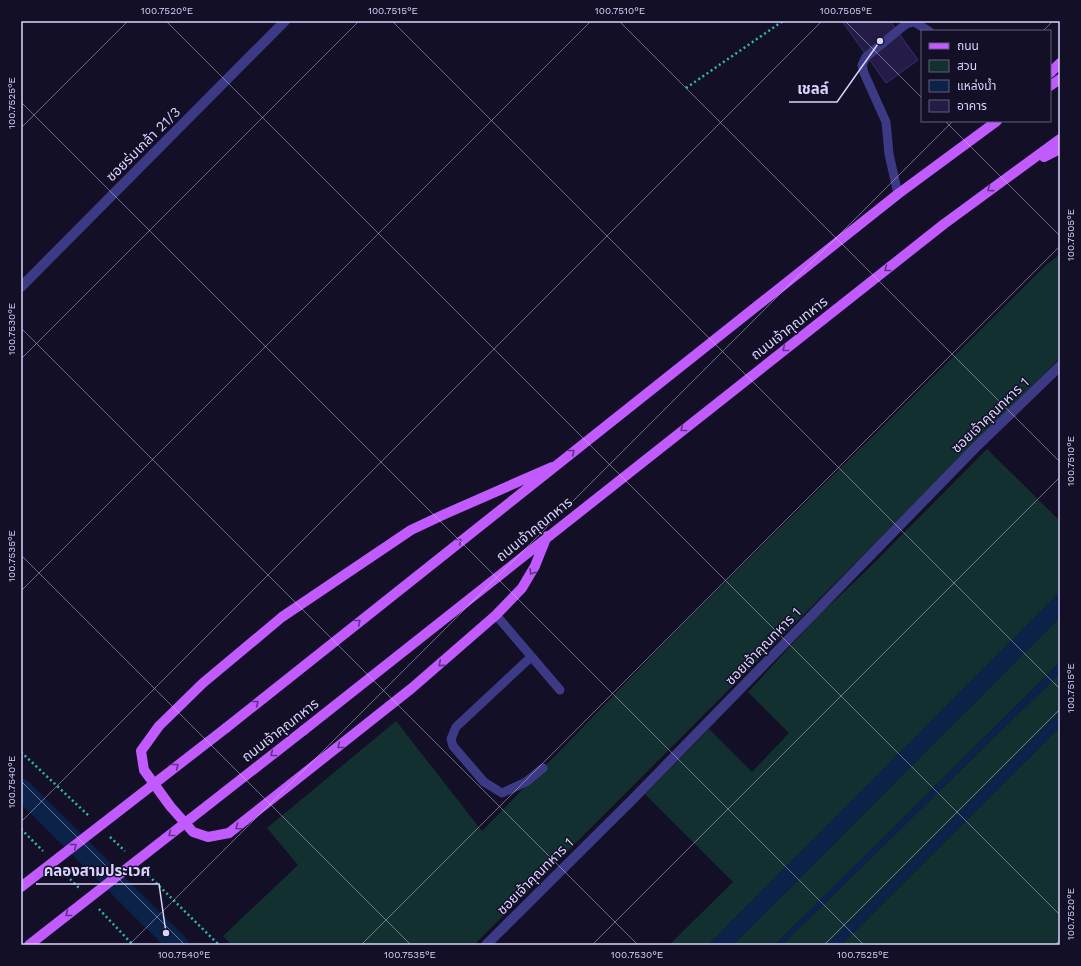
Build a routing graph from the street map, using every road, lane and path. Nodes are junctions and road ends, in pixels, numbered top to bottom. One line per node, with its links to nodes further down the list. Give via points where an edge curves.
1 (285, 21): 14 (street, ซอยร่มเกล้า 21/3)
2 (783, 21): 8 (path)
3 (928, 30): 13 (lane, via 914,22 906,24 866,58 862,65 886,122 889,154)
4 (1060, 63): 5 (main road)
5 (1051, 72)
6 (1060, 79): 7 (main road)
7 (1051, 85)
8 (686, 88)
9 (996, 122): 13 (main road)
10 (1060, 139): 12 (main road, ถนนเจ้าคุณทหาร)
11 (1060, 149): 12 (main road)
12 (1022, 167): 17 (main road, ถนนเจ้าคุณทหาร, one-way to 17, via 944,224)
13 (898, 194): 16 (main road, one-way to 13)
14 (21, 287)
15 (1060, 366): 30 (street, ซอยเจ้าคุณทหาร 1, via 976,447 632,800)
16 (552, 467): 18 (main road, one-way to 16, via 412,688 229,833 208,837 193,832 144,770 141,751 159,726 203,683 282,617 411,530); 27 (main road, one-way to 16, bridge, via 226,728)
17 (547, 536): 18 (main road, one-way to 18, via 535,566 522,588); 28 (main road, ถนนเจ้าคุณทหาร, one-way to 28, bridge)
18 (496, 615): 19 (lane)
19 (532, 657): 20 (lane); 22 (lane, via 456,727 451,739 453,746 484,782 502,793 526,782)
20 (560, 690)
21 (21, 752): 23 (path)
22 (543, 768)
23 (93, 820)
24 (110, 836): 25 (path)
25 (126, 853)
26 (143, 869): 29 (path)
27 (21, 887)
28 (29, 945)
29 (219, 945)
30 (486, 945)

